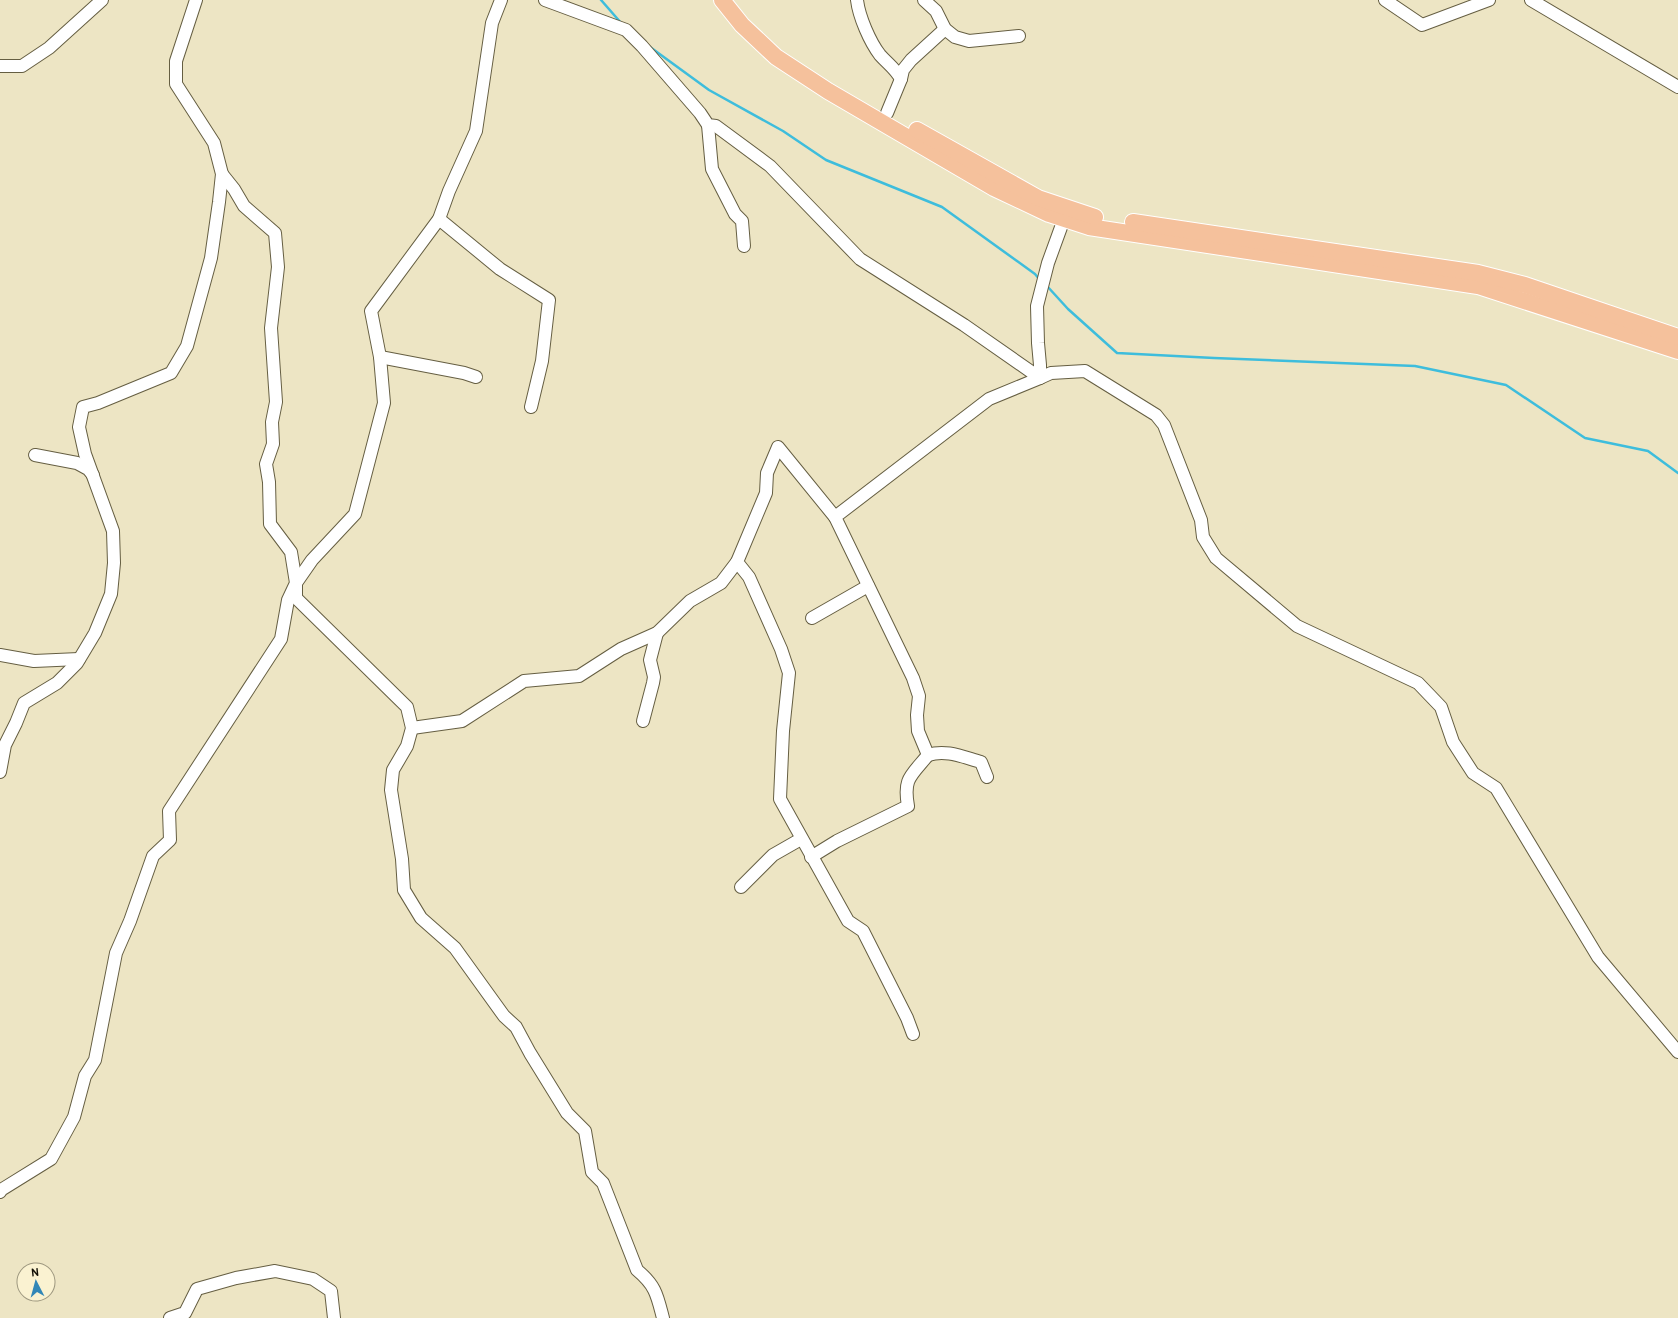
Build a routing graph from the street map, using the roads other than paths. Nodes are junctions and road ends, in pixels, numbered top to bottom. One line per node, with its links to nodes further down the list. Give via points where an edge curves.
1 (102, 0): 14 (street, via 49,48 22,66)
2 (196, 0): 19 (street, via 176,61 176,84 214,143)
3 (501, 0): 20 (street, via 492,23 476,131)
4 (545, 0): 18 (street, via 626,30)
5 (722, 0): 21 (main road, via 742,25 776,57 828,91 994,188)
6 (735, 0): 17 (main road, via 749,18 781,48)
7 (857, 0): 15 (street, via 858,12 880,55 896,69)
8 (924, 0): 12 (street, via 936,11)
9 (1385, 0): 10 (street, via 1422,25)
10 (1489, 0)
11 (1531, 0): 16 (street)
12 (944, 29): 13 (street, via 955,37 969,41); 15 (street, via 911,60 903,70)
13 (1019, 36)
14 (0, 66)
15 (901, 79): 17 (street)
16 (1678, 87)
17 (887, 114): 23 (main road, via 1038,198 1091,216 1478,273 1525,284)
18 (708, 125): 22 (street, via 712,169 735,214 742,221); 27 (street, via 716,126 770,166 860,259 964,325)
19 (222, 174): 30 (street, via 211,258 187,346 171,373 98,404 83,407 79,427 85,454); 33 (street, via 244,206 275,233 278,267 271,328 276,402 272,422 273,444 266,464 270,524 291,552)
20 (439, 219): 25 (street, via 371,311); 28 (street, via 500,269 549,300 542,361)
21 (1064, 219): 24 (main road, via 1089,226 1478,286); 27 (street, via 1048,263 1037,306)
22 (744, 246)
23 (1678, 337)
24 (1678, 351)
25 (380, 357): 26 (street); 33 (street, via 384,403 354,514 312,560)
26 (476, 377)
27 (1040, 378): 31 (street, via 989,399); 48 (street, via 1051,373 1085,371 1156,415 1164,425 1201,520 1203,537 1216,558 1297,626 1418,683 1432,697 1441,707 1453,742 1473,774 1496,788 1598,957)
28 (531, 407)
29 (35, 455): 30 (street, via 77,463 88,469)
30 (95, 478): 38 (street, via 113,531 114,563 111,594 95,633)
31 (835, 517): 32 (street, via 778,447 767,473 766,493); 34 (street)
32 (737, 562): 36 (street, via 721,583 690,601); 44 (street, via 749,577 789,673 780,799)
33 (296, 583): 40 (street, via 296,598 407,707); 49 (street, via 288,600 281,639 169,811 170,840 153,856 116,953 94,1060 85,1076 74,1117 51,1159)
34 (868, 586): 35 (street); 41 (street, via 913,678 919,696 918,731)
35 (812, 618)
36 (658, 633): 39 (street, via 650,660 653,683); 40 (street, via 621,649 579,676 524,681 462,721)
37 (0, 655): 38 (street, via 34,661)
38 (80, 659): 42 (street, via 57,683 24,703 5,745)
39 (643, 721)
40 (412, 728): 52 (street, via 407,746 393,770 391,790 402,859 404,890 421,918 455,948 504,1016 516,1027 567,1113 585,1131 592,1172 603,1182 637,1270 648,1279 655,1290)
41 (928, 755): 43 (street, via 938,752 981,762); 45 (street, via 907,781 905,792 908,806 837,841)
42 (0, 772)
43 (987, 778)
44 (801, 839): 45 (street); 46 (street, via 773,855)
45 (811, 857): 47 (street, via 848,921 863,931)
46 (741, 887)
47 (913, 1034)
48 (1678, 1052)
49 (0, 1192)
50 (170, 1318): 51 (street, via 185,1313 197,1290 236,1278 275,1271 313,1279 331,1291)
51 (334, 1318)
52 (663, 1318)

